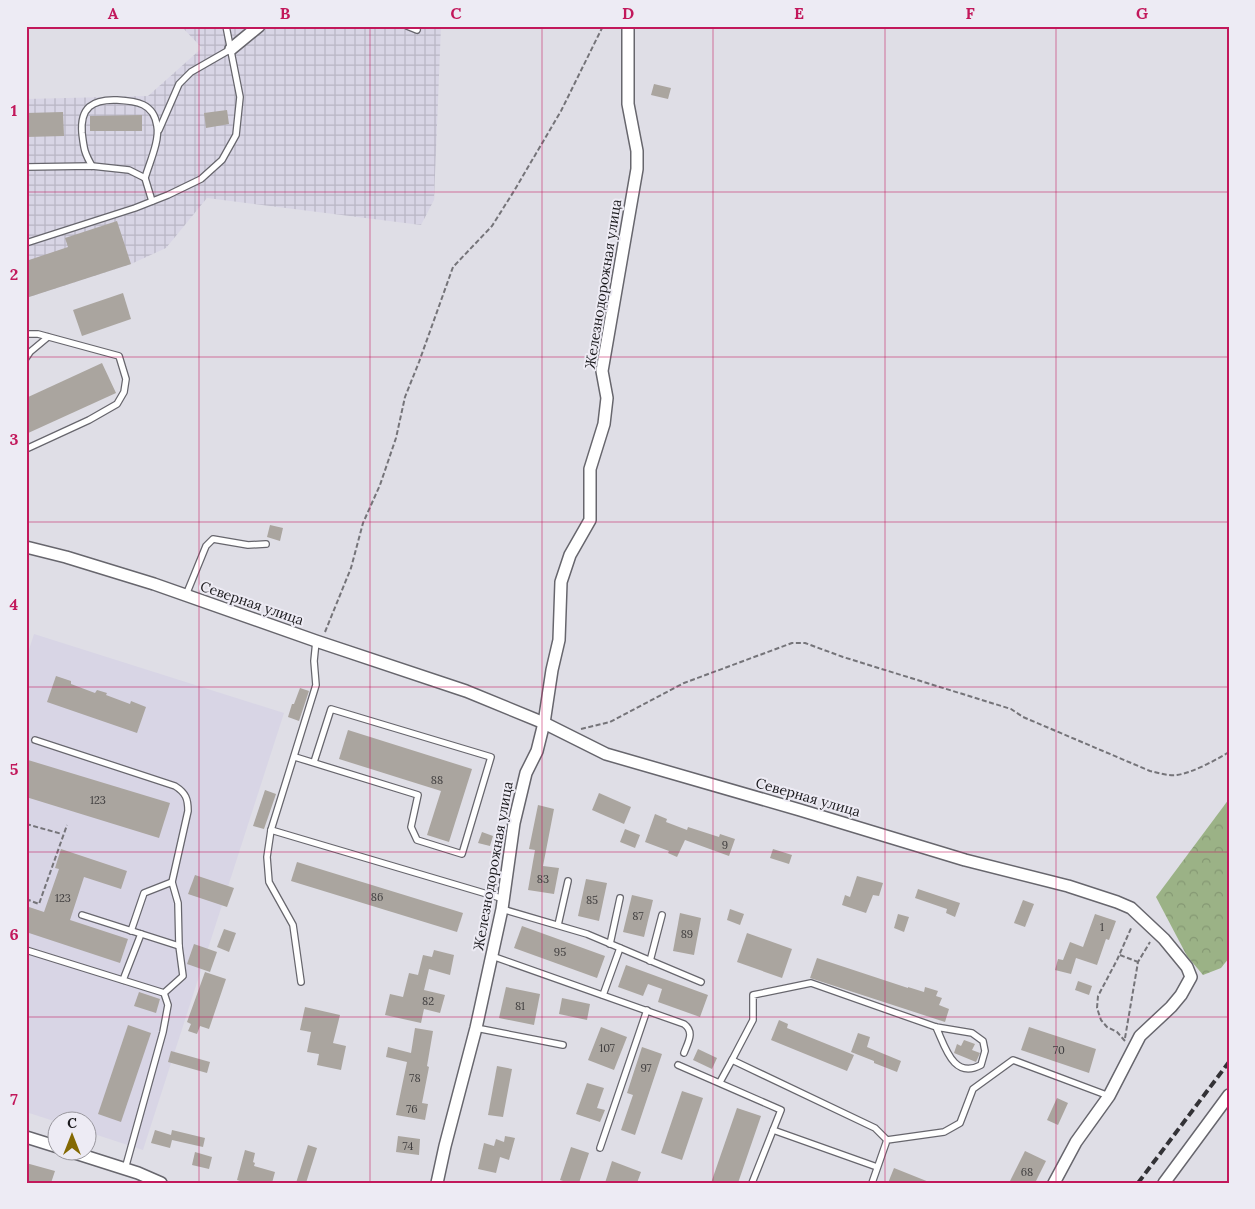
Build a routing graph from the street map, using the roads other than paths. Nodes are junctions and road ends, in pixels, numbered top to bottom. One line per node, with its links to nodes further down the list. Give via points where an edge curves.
1 (226, 26): 6 (lane)
2 (259, 26): 6 (street)
3 (407, 26): 5 (lane)
4 (628, 26): 21 (street, Железнодорожная улица, via 628,104 636,169 602,371 607,398 604,424 590,469 590,520 570,555 561,582 559,640)
5 (417, 30)
6 (231, 49): 7 (lane, via 191,72 179,84); 11 (lane, via 240,97 236,135 222,160 201,179)
7 (158, 132): 8 (lane, via 153,113 141,102 109,99 94,103 85,112 82,129 84,153); 10 (lane)
8 (92, 166): 9 (lane); 10 (lane, via 129,170)
9 (26, 167)
10 (145, 178): 11 (lane)
11 (152, 201): 12 (lane)
12 (26, 243)
13 (26, 334): 14 (lane)
14 (48, 337): 15 (lane); 16 (lane, via 118,356 126,379 124,392 117,404)
15 (26, 358)
16 (26, 449)
17 (266, 544): 19 (lane, via 248,545 213,539 206,546)
18 (26, 547): 19 (street, Северная улица, via 66,556)
19 (186, 595): 20 (street, Северная улица)
20 (318, 642): 21 (street, Северная улица, via 466,691); 23 (lane, via 314,661 316,685)
21 (544, 723): 29 (street, Железнодорожная улица, via 537,751 526,773 514,823); 54 (street, Северная улица, via 606,754 965,860 1068,886 1131,908 1177,954 1191,976 1172,1007 1140,1036)
22 (35, 740): 27 (lane, via 183,791 188,812)
23 (295, 757): 24 (lane); 25 (lane)
24 (314, 762): 24 (lane, via 418,795 411,827 417,840 462,854 491,756 331,708)
25 (271, 830): 29 (lane); 42 (lane, via 267,856 269,882 293,925)
26 (568, 881): 32 (lane)
27 (172, 882): 33 (lane, via 144,893); 36 (lane, via 178,903)
28 (620, 898): 35 (lane)
29 (503, 904): 32 (lane); 39 (street, Железнодорожная улица)
30 (82, 915): 33 (lane)
31 (662, 915): 40 (lane)
32 (558, 925): 35 (lane)
33 (131, 931): 34 (lane)
34 (140, 934): 36 (lane); 41 (lane)
35 (610, 944): 37 (lane)
36 (179, 946): 44 (lane, via 183,976)
37 (620, 948): 40 (lane); 45 (lane)
38 (26, 950): 41 (lane)
39 (492, 956): 45 (lane); 48 (street, Железнодорожная улица)
40 (650, 961): 43 (lane)
41 (123, 980): 44 (lane)
42 (301, 982)
43 (701, 982)
44 (164, 993): 63 (lane, via 168,1005 163,1032)
45 (603, 994): 46 (lane)
46 (647, 1010): 50 (lane, via 689,1027 691,1034); 60 (lane)
47 (936, 1027): 47 (lane, via 972,1033 982,1041 985,1051 981,1065 962,1069 951,1060); 51 (lane, via 811,983 754,995 753,1020)
48 (476, 1028): 49 (lane); 66 (street, Железнодорожная улица)
49 (563, 1045)
50 (684, 1053)
51 (732, 1060): 53 (lane); 58 (lane, via 875,1128)
52 (678, 1065): 53 (lane)
53 (720, 1082): 56 (lane, via 781,1110)
54 (1108, 1096): 58 (lane, via 1013,1060 973,1089 960,1123 944,1132); 69 (street, via 1076,1142)
55 (1229, 1096): 70 (street)
56 (773, 1130): 62 (lane); 67 (lane)
57 (26, 1137): 59 (street)
58 (887, 1140): 62 (lane)
59 (48, 1144)
60 (600, 1148)
61 (98, 1160): 63 (street)
62 (878, 1168): 68 (lane)
63 (125, 1169): 64 (street)
64 (137, 1178): 65 (street)
65 (161, 1183)
66 (437, 1183)
67 (752, 1183)
68 (872, 1183)
69 (1054, 1183)
70 (1164, 1183)

